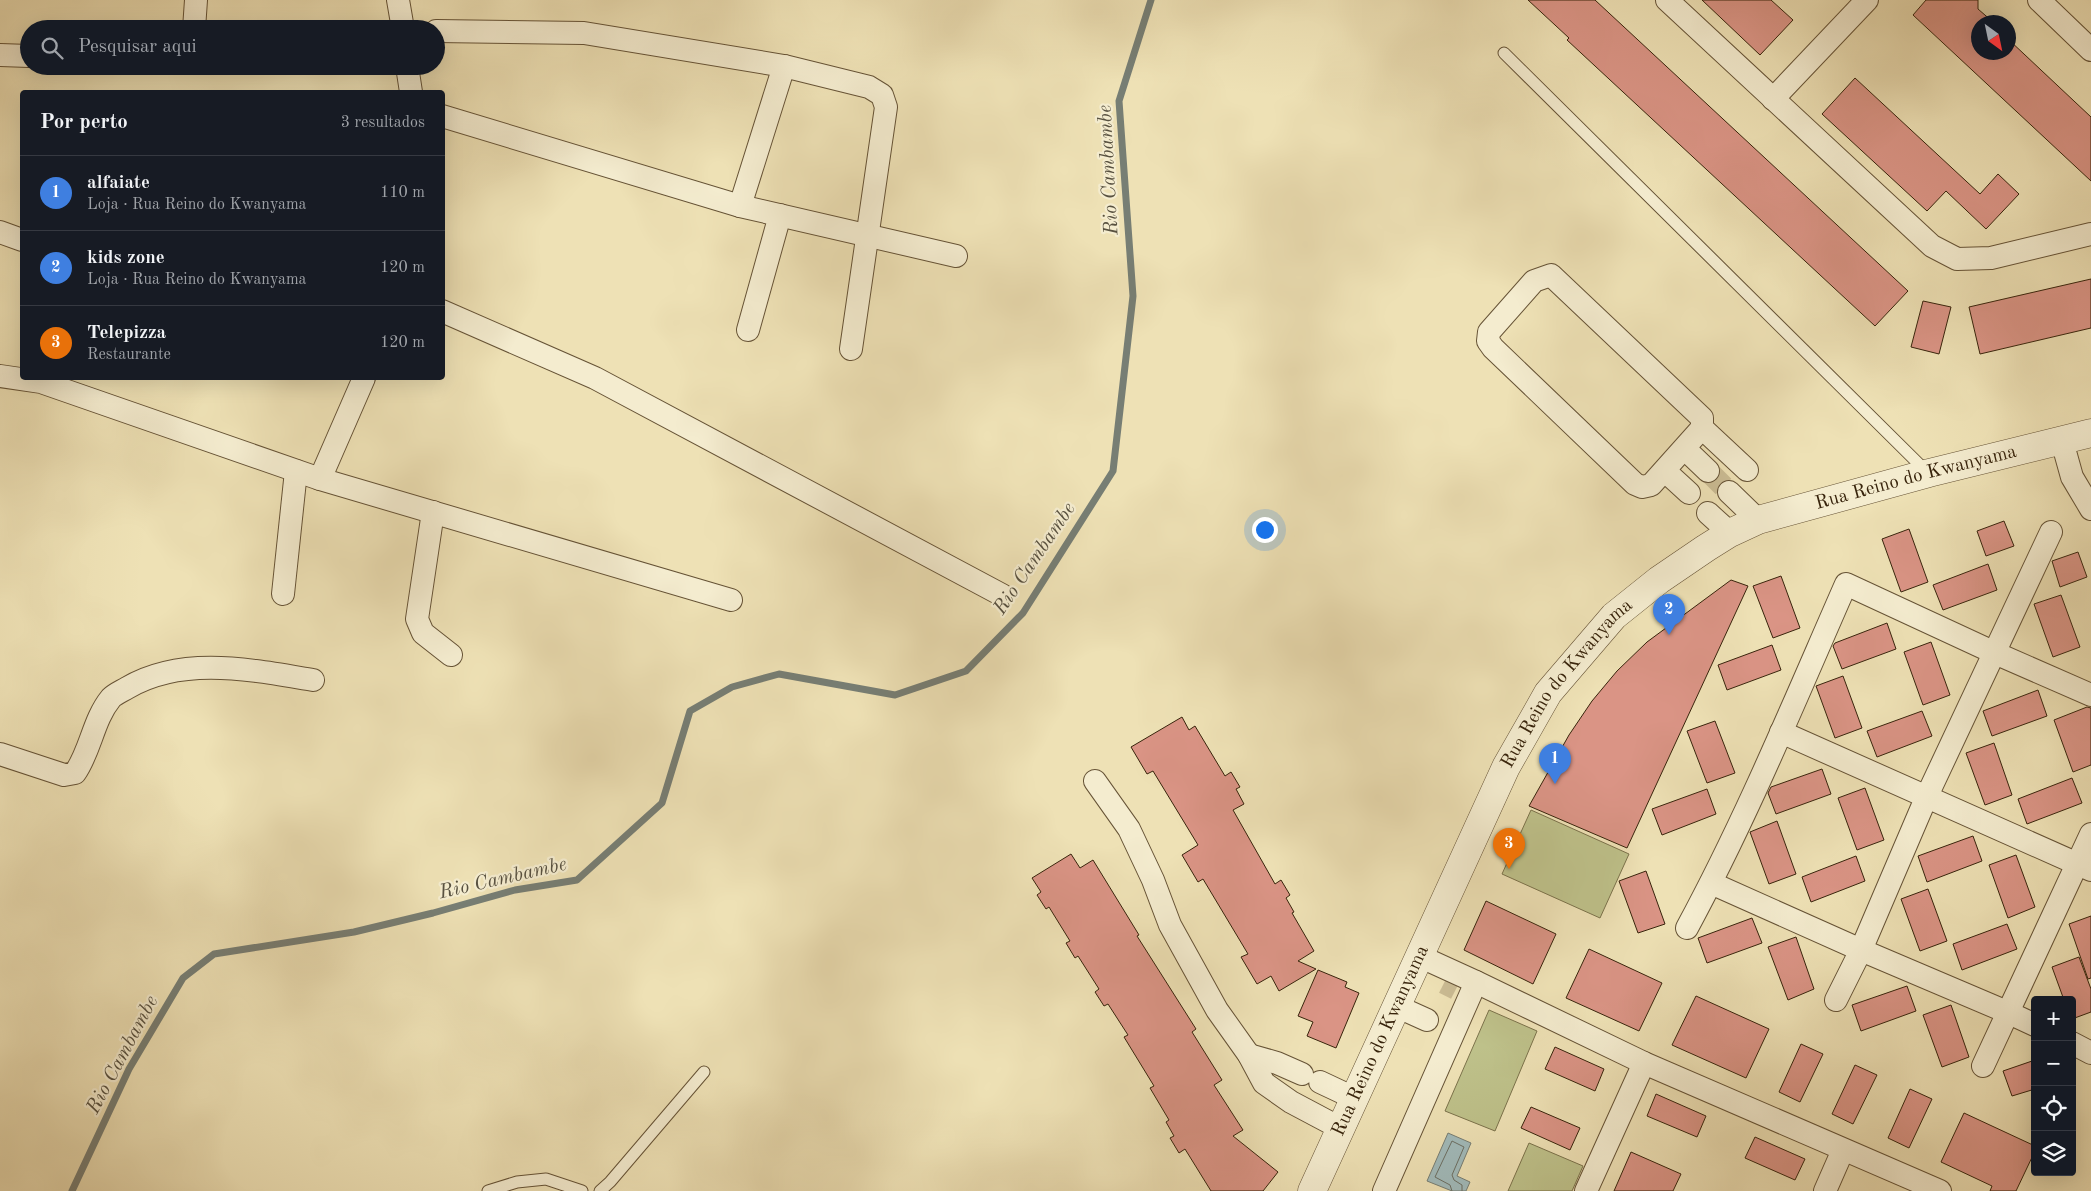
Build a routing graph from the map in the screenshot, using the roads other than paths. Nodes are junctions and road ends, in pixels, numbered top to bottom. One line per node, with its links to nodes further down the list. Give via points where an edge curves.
1 (196, 0): 6 (street)
2 (398, 0): 7 (street)
3 (1667, 0): 16 (street)
4 (1867, 0): 16 (street)
5 (2039, 0): 9 (street)
6 (195, 20)
7 (401, 20)
8 (445, 31): 13 (street, via 584,33)
9 (2091, 50)
10 (1504, 53): 40 (lane)
11 (0, 56): 12 (street)
12 (20, 56)
13 (784, 66): 18 (street); 22 (street, via 869,87 882,95 886,107)
14 (408, 75): 15 (street)
15 (411, 90)
16 (1773, 100): 21 (street, via 1932,246 1957,259 1991,258)
17 (445, 117): 18 (street)
18 (740, 206): 19 (street)
19 (780, 215): 22 (street); 26 (street)
20 (0, 232): 23 (street)
21 (2091, 234)
22 (867, 236): 24 (street); 27 (street)
23 (20, 239)
24 (956, 256)
25 (445, 312): 52 (street, via 595,378)
26 (748, 330)
27 (851, 349)
28 (0, 376): 29 (street)
29 (20, 379)
30 (27, 380): 38 (street)
31 (363, 380): 42 (street)
32 (1702, 428): 35 (street); 36 (street, via 1699,413 1551,274 1534,280 1489,332 1490,345 1635,484 1642,487 1651,485); 37 (street)
33 (2091, 433): 34 (street, Rua Reino do Kwanyama)
34 (2062, 441): 40 (street, Rua Reino do Kwanyama); 41 (street)
35 (1685, 448): 36 (street); 39 (street)
36 (1665, 470): 44 (street)
37 (1747, 470)
38 (296, 471): 42 (street); 51 (street)
39 (1708, 471)
40 (1929, 473): 48 (street, Rua Reino do Kwanyama)
41 (2082, 475): 45 (street)
42 (320, 479): 46 (street)
43 (1729, 492): 48 (street)
44 (1688, 493)
45 (2091, 509)
46 (433, 512): 53 (street); 55 (street, via 417,619 423,633)
47 (1708, 512): 50 (street)
48 (1758, 520): 50 (street, Rua Reino do Kwanyama)
49 (2051, 532): 54 (street)
50 (1730, 533): 67 (street, Rua Reino do Kwanyama, via 1659,580 1614,616 1548,693 1506,767)
51 (283, 594)
52 (1002, 595)
53 (731, 600)
54 (1995, 653): 57 (street); 58 (street, via 1846,584); 61 (street)
55 (451, 655)
56 (313, 680): 59 (street, via 231,667 186,669 140,680 112,697 96,723 75,773 64,775)
57 (2091, 695)
58 (1781, 732): 61 (street); 64 (street)
59 (0, 754)
60 (1095, 781): 76 (street, via 1129,829 1170,925 1217,1010)
61 (1926, 798): 63 (street); 66 (street)
62 (2091, 834): 63 (street)
63 (2084, 867): 71 (street)
64 (1712, 883): 65 (street); 66 (street)
65 (1687, 928)
66 (1860, 950): 69 (street); 71 (street)
67 (1416, 963): 68 (street); 68 (street); 70 (street, Rua Reino do Kwanyama)
68 (1462, 987): 73 (street); 77 (street)
69 (1836, 1000)
70 (1396, 1006): 73 (street); 80 (street, Rua Reino do Kwanyama)
71 (2007, 1012): 72 (street); 78 (street)
72 (2031, 1023)
73 (1440, 1026): 87 (street)
74 (2076, 1045): 75 (street)
75 (2091, 1052)
76 (1249, 1055): 80 (street, via 1277,1063); 81 (street, via 1264,1083 1290,1102)
77 (1644, 1063): 82 (street); 88 (street)
78 (1983, 1066)
79 (704, 1072): 85 (lane)
80 (1354, 1098): 81 (street, Rua Reino do Kwanyama)
81 (1340, 1128): 86 (street, Rua Reino do Kwanyama)
82 (1844, 1150): 89 (street); 90 (street)
83 (492, 1190): 84 (lane, via 517,1182 546,1180)
84 (582, 1191)
85 (600, 1191)
86 (1312, 1191)
87 (1384, 1191)
88 (1586, 1191)
89 (1825, 1191)
90 (1940, 1191)

